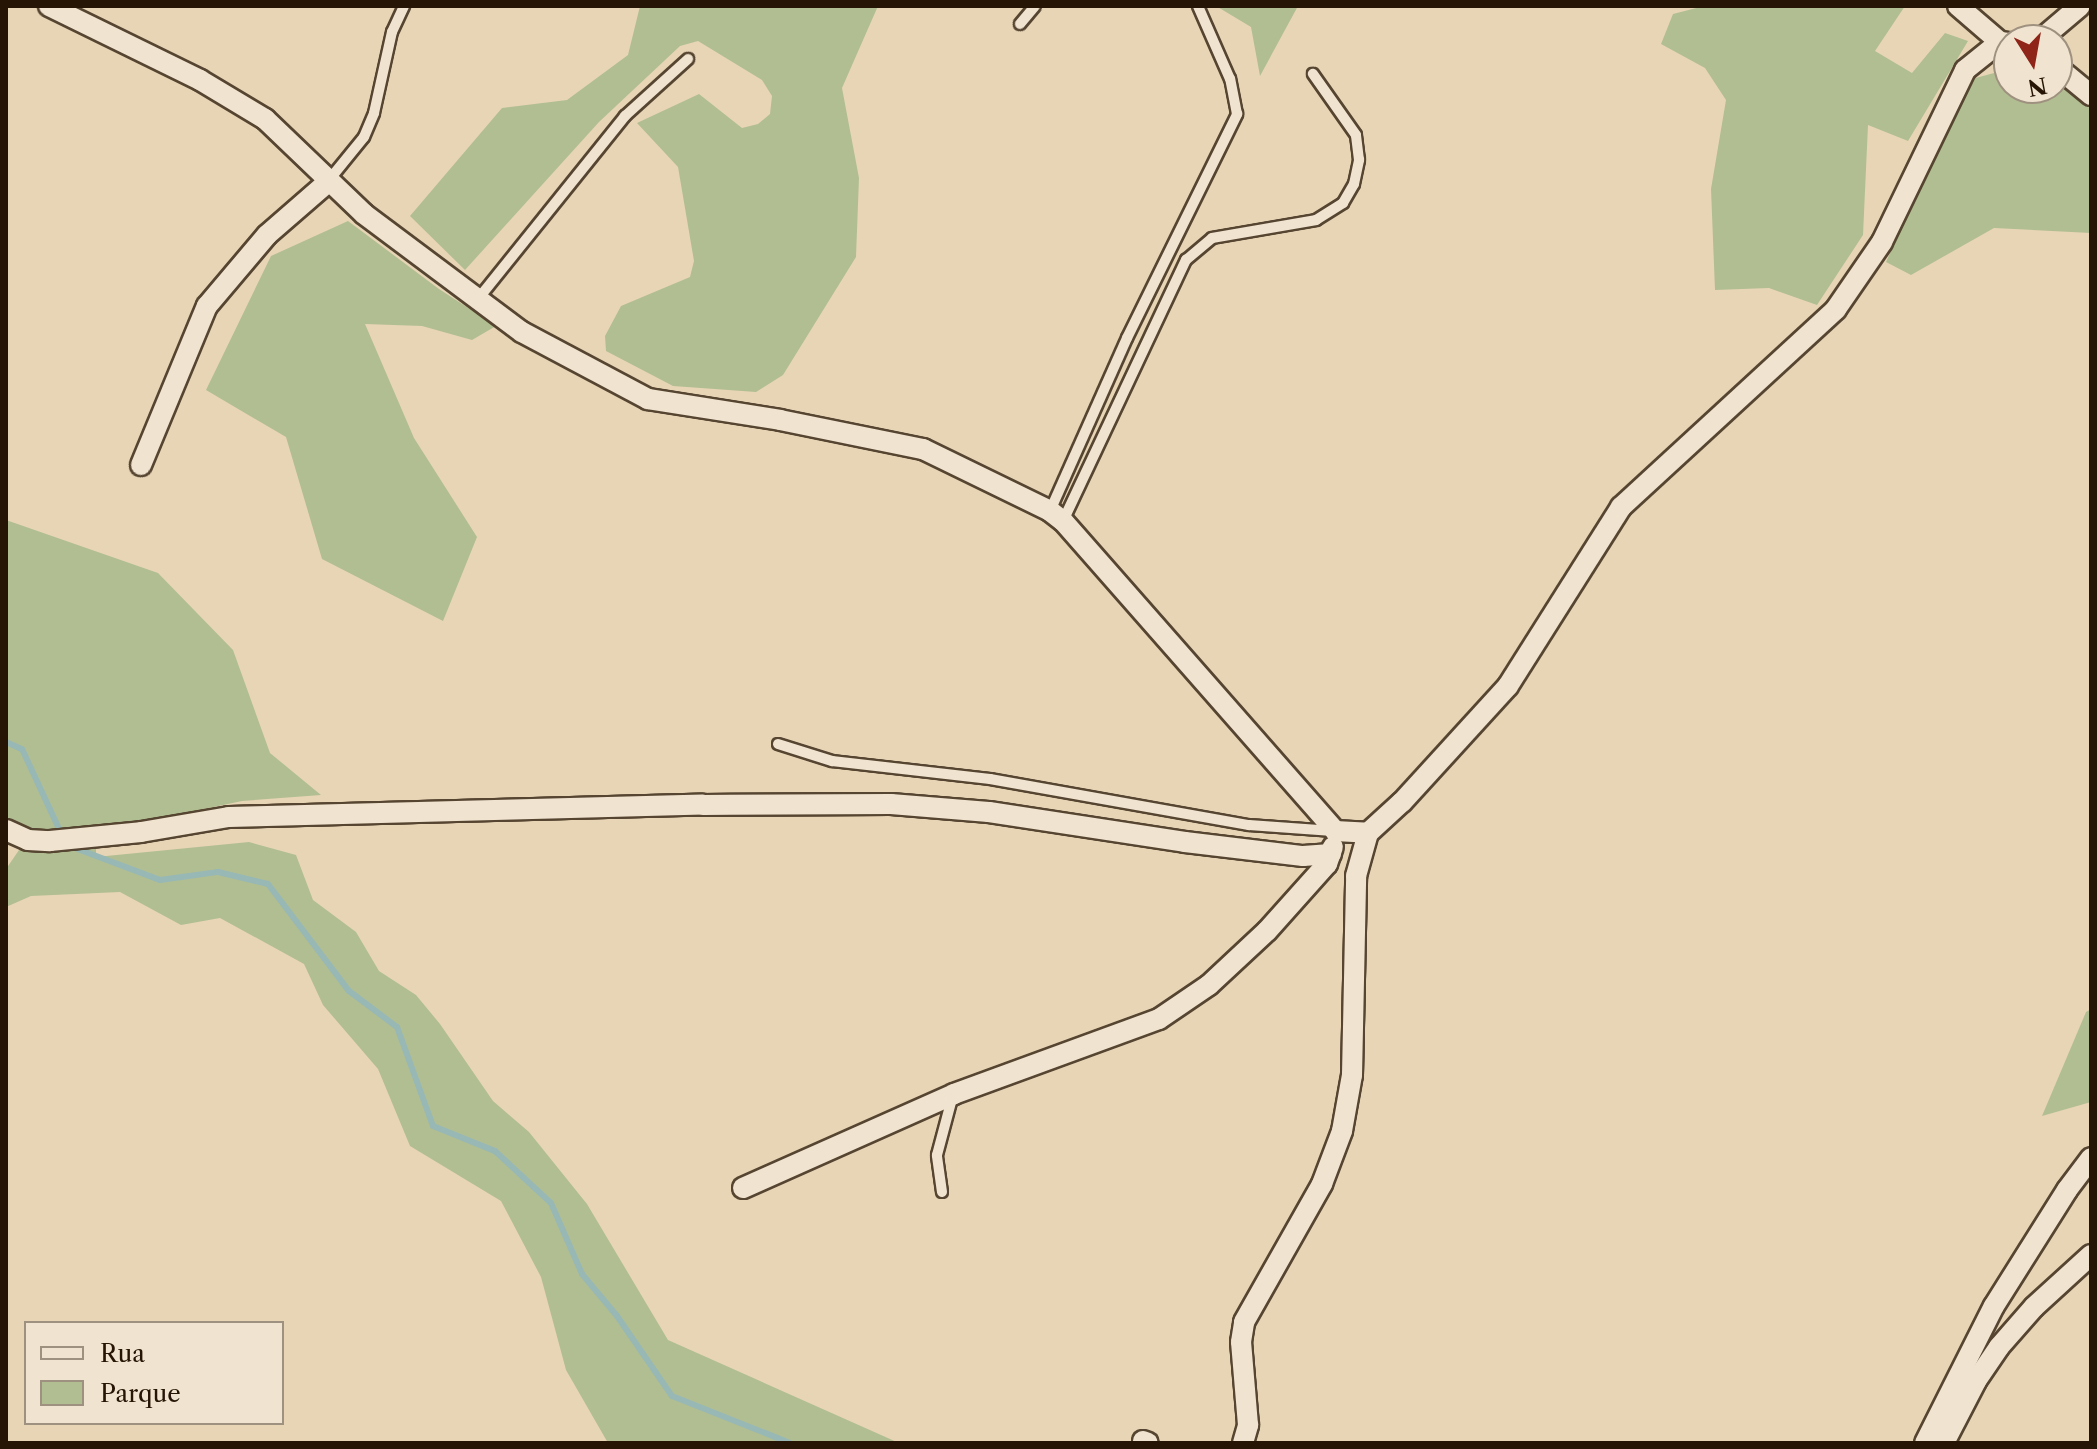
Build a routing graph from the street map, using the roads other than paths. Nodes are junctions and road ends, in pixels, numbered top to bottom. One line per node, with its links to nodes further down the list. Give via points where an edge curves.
1 (49, 6): 15 (street, via 200,80 265,119)
2 (404, 6): 15 (lane, via 392,32 369,125)
3 (1035, 6): 7 (lane)
4 (1198, 6): 18 (lane, via 1230,79 1237,114 1127,338)
5 (1958, 6): 9 (street)
6 (2080, 6): 8 (street)
7 (1020, 24)
8 (2059, 24)
9 (1993, 34)
10 (1993, 51): 22 (street, via 1965,70 1882,242 1836,309 1621,507 1508,686)
11 (688, 59): 16 (lane, via 625,116)
12 (1313, 74): 18 (lane, via 1356,135 1359,160 1343,203 1316,220 1212,238 1186,260)
13 (2073, 80): 14 (street)
14 (2091, 95)
15 (328, 182): 16 (street); 17 (street, via 267,235 207,306)
16 (478, 299): 18 (street, via 522,332 648,399 923,449)
17 (141, 465)
18 (1056, 516): 21 (street)
19 (778, 744): 21 (lane, via 832,761 990,779 1249,825)
20 (6, 830): 23 (street, via 28,840 50,841 229,817 891,804 989,812 1303,856)
21 (1335, 831): 22 (street); 23 (street)
22 (1368, 833): 29 (street, via 1356,876 1352,1075 1342,1131 1322,1184 1244,1322 1248,1425)
23 (1331, 854): 24 (street, via 1267,931 1209,985 1159,1019)
24 (954, 1094): 26 (street); 27 (lane, via 937,1155)
25 (2091, 1158): 30 (street, via 1994,1306)
26 (743, 1188)
27 (942, 1192)
28 (2091, 1255): 31 (street, via 1999,1347)
29 (1243, 1443)
30 (1925, 1443)
31 (1944, 1443)

